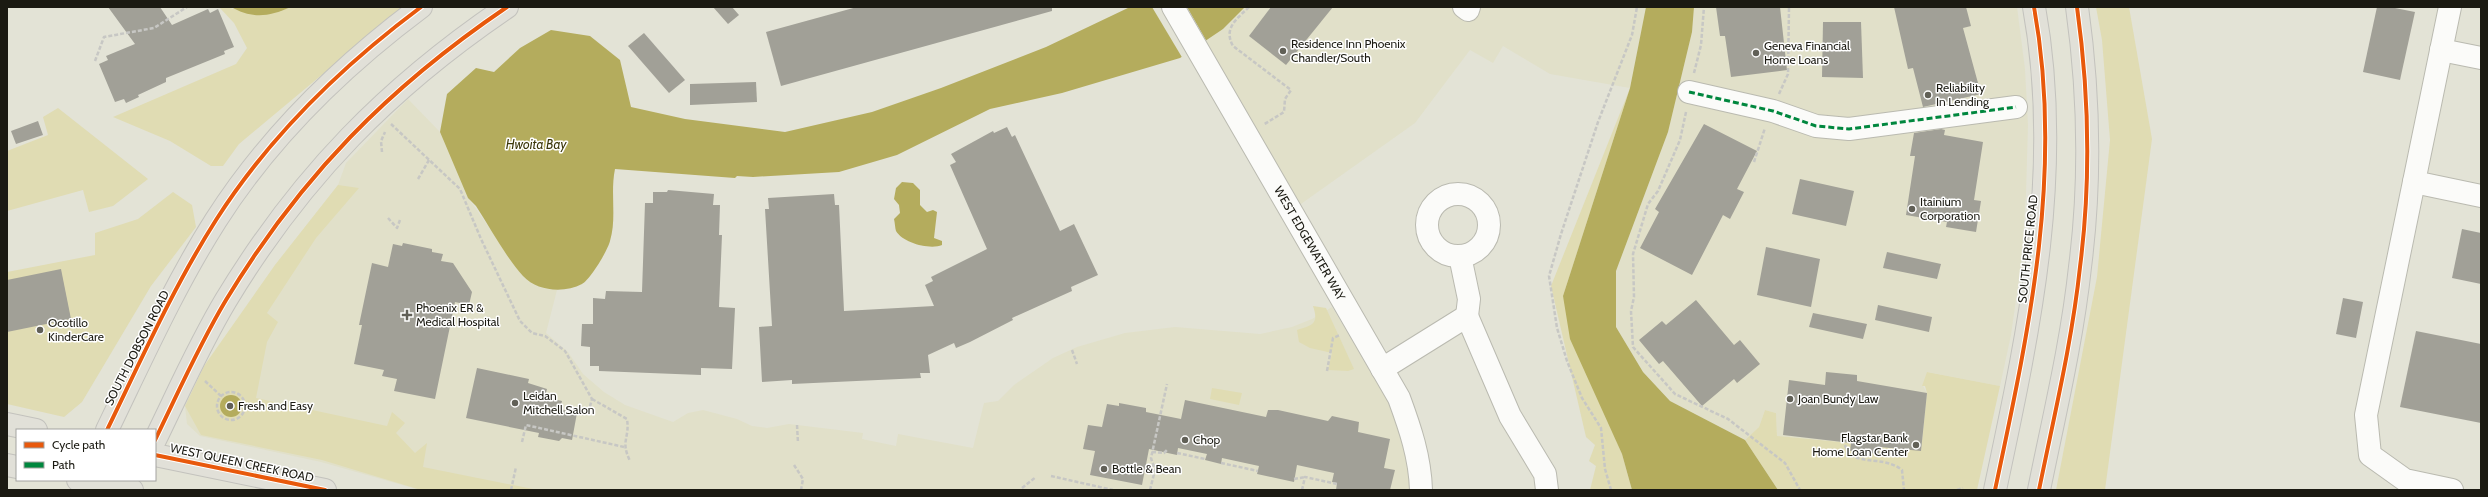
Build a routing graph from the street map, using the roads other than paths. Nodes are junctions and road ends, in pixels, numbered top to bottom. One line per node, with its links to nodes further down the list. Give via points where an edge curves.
1 (421, 7): 20 (main road, SOUTH DOBSON ROAD, via 362,54 325,88 290,124 253,169 216,220 180,284)
2 (507, 7): 21 (main road, via 420,70 344,142 299,194 226,300)
3 (1173, 7): 17 (street, WEST EDGEWATER WAY)
4 (1464, 7): 5 (street, via 1468,10)
5 (1469, 7)
6 (2034, 7): 28 (main road, SOUTH PRICE ROAD, via 2046,137 2039,255 2029,325)
7 (2077, 7): 29 (main road, via 2087,121 2086,194 2070,338)
8 (2450, 7): 9 (street)
9 (2441, 50): 10 (street); 13 (street)
10 (2481, 58)
11 (1689, 92): 12 (street, via 1771,111 1816,126 1850,130)
12 (2016, 107)
13 (2414, 182): 14 (street); 30 (street, via 2366,416 2370,455 2405,480)
14 (2481, 195)
15 (1460, 256): 16 (street, via 1469,299)
16 (1467, 316): 17 (street); 27 (street, via 1510,416 1545,474)
17 (1382, 369): 26 (street, WEST EDGEWATER WAY, via 1398,398 1410,428 1417,455)
18 (7, 424): 19 (main road)
19 (31, 429)
20 (108, 429)
21 (156, 438)
22 (156, 455): 25 (main road, WEST QUEEN CREEK ROAD)
23 (80, 483): 24 (main road)
24 (131, 490)
25 (324, 490)
26 (1420, 490)
27 (1547, 490)
28 (1995, 490)
29 (2039, 490)
30 (2452, 490)

